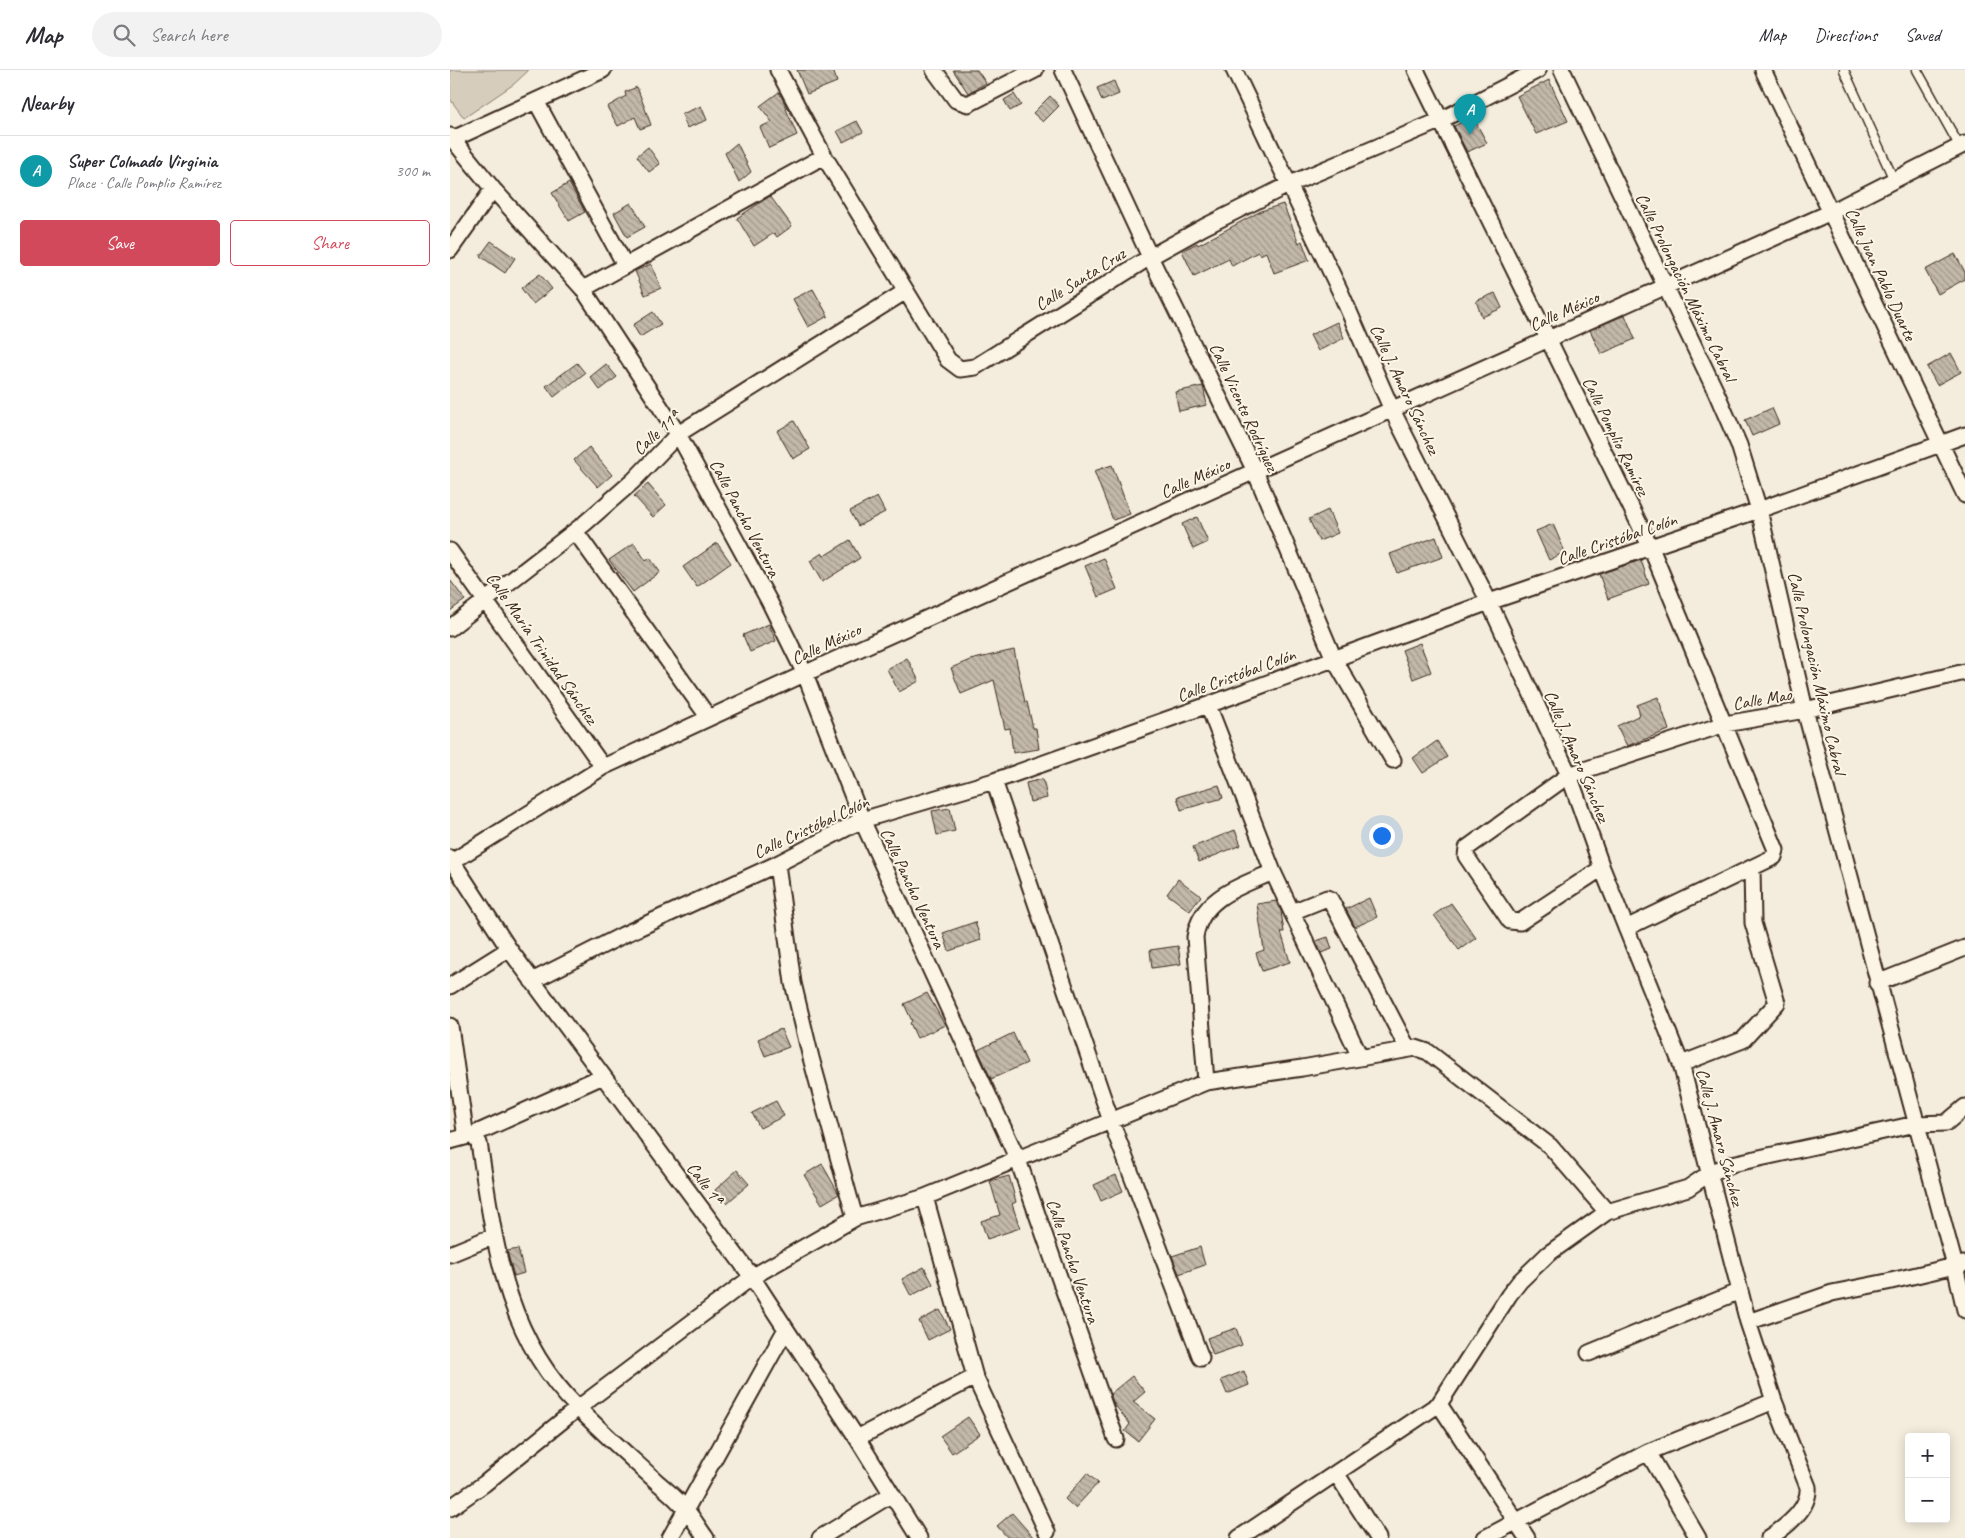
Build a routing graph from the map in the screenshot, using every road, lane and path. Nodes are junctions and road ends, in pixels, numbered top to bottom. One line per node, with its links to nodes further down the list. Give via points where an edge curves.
1 (603, 70): 13 (street)
2 (778, 70): 17 (street, Calle Santa Cruz)
3 (934, 70): 4 (street, via 956,100 968,104)
4 (1035, 70)
5 (1064, 70): 23 (street, Calle Vicente Rodríguez)
6 (1234, 70): 19 (street, Calle J. Amaro Sánchez)
7 (1416, 70): 14 (street, Calle Pomplio Ramírez)
8 (1538, 70): 14 (street, Calle Santa Cruz)
9 (1562, 70): 25 (street, Calle Prolongación Máximo Cabral)
10 (1763, 70): 21 (street, Calle Juan Pablo Duarte)
11 (1844, 70): 18 (lane)
12 (1917, 70): 16 (lane)
13 (536, 101): 15 (street); 24 (street)
14 (1439, 121): 19 (street, Calle Santa Cruz); 28 (street, Calle Pomplio Ramírez)
15 (451, 138): 20 (street, Calle Pancho Ventura)
16 (1963, 149): 18 (street, Calle México)
17 (824, 156): 24 (street); 27 (street, Calle Santa Cruz)
18 (1894, 180): 21 (street, Calle México)
19 (1290, 184): 23 (street, Calle Santa Cruz); 29 (street, Calle J. Amaro Sánchez)
20 (493, 189): 22 (street); 26 (street, Calle Pancho Ventura)
21 (1830, 212): 25 (street, Calle México); 32 (street, Calle Juan Pablo Duarte)
22 (450, 250)
23 (1150, 257): 27 (street, Calle Santa Cruz, via 975,367 960,369 948,360); 33 (street, Calle Vicente Rodríguez)
24 (625, 265): 26 (street)
25 (1665, 286): 28 (street, Calle México); 35 (street, Calle Prolongación Máximo Cabral, via 1739,445)
26 (583, 289): 30 (street, Calle Pancho Ventura)
27 (906, 291): 30 (street, Calle 11ª)
28 (1548, 339): 29 (street, Calle México); 37 (street, Calle Pomplio Ramírez)
29 (1392, 410): 33 (street, Calle México); 40 (street, Calle J. Amaro Sánchez)
30 (678, 434): 36 (street, Calle 11ª, via 633,481); 44 (street, Calle Pancho Ventura)
31 (1965, 435): 32 (street, Calle Cristóbal Colón)
32 (1941, 445): 34 (street, Calle Juan Pablo Duarte); 35 (street, Calle Cristóbal Colón)
33 (1255, 471): 42 (street, Calle Vicente Rodríguez); 44 (street, Calle México)
34 (1965, 495)
35 (1760, 510): 37 (street, Calle Cristóbal Colón); 46 (street, Calle Prolongación Máximo Cabral)
36 (575, 531): 39 (street, Calle 11ª); 47 (street)
37 (1651, 548): 40 (street, Calle Cristóbal Colón); 48 (street, Calle Pomplio Ramírez)
38 (450, 551): 39 (street, Calle María Trinidad Sánchez)
39 (486, 599): 41 (street, Calle 11ª); 50 (street, Calle María Trinidad Sánchez)
40 (1489, 602): 42 (street, Calle Cristóbal Colón); 51 (street, Calle J. Amaro Sánchez)
41 (450, 628)
42 (1334, 659): 45 (street, Calle Cristóbal Colón); 49 (street, Calle Vicente Rodríguez)
43 (1965, 672): 46 (street, Calle Mao)
44 (805, 674): 47 (street, Calle México); 53 (street, Calle Pancho Ventura)
45 (1208, 706): 52 (street, Calle Cristóbal Colón); 58 (street)
46 (1805, 710): 48 (street, Calle Mao); 64 (street, Calle Prolongación Máximo Cabral)
47 (709, 718): 50 (street, Calle México)
48 (1725, 724): 51 (street, Calle Mao); 57 (street, Calle Pomplio Ramírez, via 1776,850 1774,857)
49 (1393, 760)
50 (603, 767): 54 (street, Calle México)
51 (1569, 775): 56 (street, Calle J. Amaro Sánchez); 56 (street, Calle Mao, via 1467,848 1466,856 1510,921 1515,923)
52 (994, 781): 53 (street, Calle Cristóbal Colón); 73 (street)
53 (862, 820): 55 (street, Calle Cristóbal Colón); 77 (street, Calle Pancho Ventura)
54 (451, 861): 62 (street, Calle 1ª)
55 (777, 864): 63 (street, Calle Cristóbal Colón); 81 (street, via 794,983)
56 (1602, 868): 60 (street, Calle J. Amaro Sánchez)
57 (1752, 868): 60 (street); 69 (street, via 1753,924 1777,1004 1743,1040)
58 (1273, 872): 59 (street); 71 (street, via 1222,895 1206,910 1196,930)
59 (1292, 912): 67 (street, via 1330,899); 68 (street)
60 (1626, 928): 69 (street, Calle J. Amaro Sánchez)
61 (1965, 948): 64 (street)
62 (509, 950): 63 (street, Calle 1ª); 65 (street)
63 (532, 981): 70 (street, Calle 1ª)
64 (1877, 982): 74 (street, Calle Prolongación Máximo Cabral)
65 (450, 986)
66 (450, 1026): 75 (street, via 465,1131)
67 (1408, 1049): 68 (street); 80 (street, via 1428,1052 1550,1146)
68 (1360, 1057): 71 (street)
69 (1681, 1064): 78 (street, Calle J. Amaro Sánchez)
70 (603, 1076): 75 (street); 85 (street, Calle 1ª)
71 (1206, 1082): 73 (street)
72 (1965, 1107): 74 (street, via 1946,1123)
73 (1111, 1121): 77 (street); 91 (street)
74 (1916, 1124): 78 (street, via 1732,1164); 84 (street, Calle Prolongación Máximo Cabral)
75 (472, 1135): 76 (street); 82 (street, via 479,1144)
76 (450, 1141)
77 (1018, 1160): 79 (street); 97 (street, Calle Pancho Ventura)
78 (1710, 1173): 80 (street, via 1688,1188); 86 (street, Calle J. Amaro Sánchez)
79 (924, 1197): 81 (street); 92 (street)
80 (1606, 1212): 94 (street, via 1548,1254 1520,1281)
81 (855, 1218): 85 (street)
82 (494, 1236): 83 (street); 95 (street, via 507,1288 524,1335 550,1376)
83 (450, 1254)
84 (1960, 1265): 87 (street, Calle Prolongación Máximo Cabral); 88 (street, via 1832,1293)
85 (752, 1277): 89 (street, Calle 1ª); 95 (street)
86 (1740, 1290): 88 (street, Calle J. Amaro Sánchez); 90 (street)
87 (1965, 1310)
88 (1748, 1322): 93 (street, Calle J. Amaro Sánchez)
89 (786, 1329): 96 (street, Calle 1ª); 102 (street)
90 (1589, 1353)
91 (1201, 1358)
92 (975, 1377): 96 (street); 104 (street)
93 (1774, 1401): 98 (street); 114 (street, Calle J. Amaro Sánchez, via 1809,1493 1803,1506)
94 (1439, 1404): 99 (street); 103 (street)
95 (578, 1408): 101 (street); 102 (street)
96 (857, 1438): 100 (street, Calle 1ª)
97 (1116, 1439)
98 (1648, 1452): 103 (street); 113 (street)
99 (1336, 1473): 109 (street); 110 (street)
100 (892, 1494): 107 (street); 108 (street, Calle 1ª)
101 (450, 1508)
102 (686, 1509): 105 (street); 106 (street)
103 (1516, 1522): 111 (street); 112 (street)
104 (1047, 1532)
105 (670, 1538)
106 (706, 1538)
107 (820, 1538)
108 (919, 1538)
109 (1239, 1538)
110 (1378, 1538)
111 (1485, 1538)
112 (1527, 1538)
113 (1698, 1538)
114 (1769, 1538)

